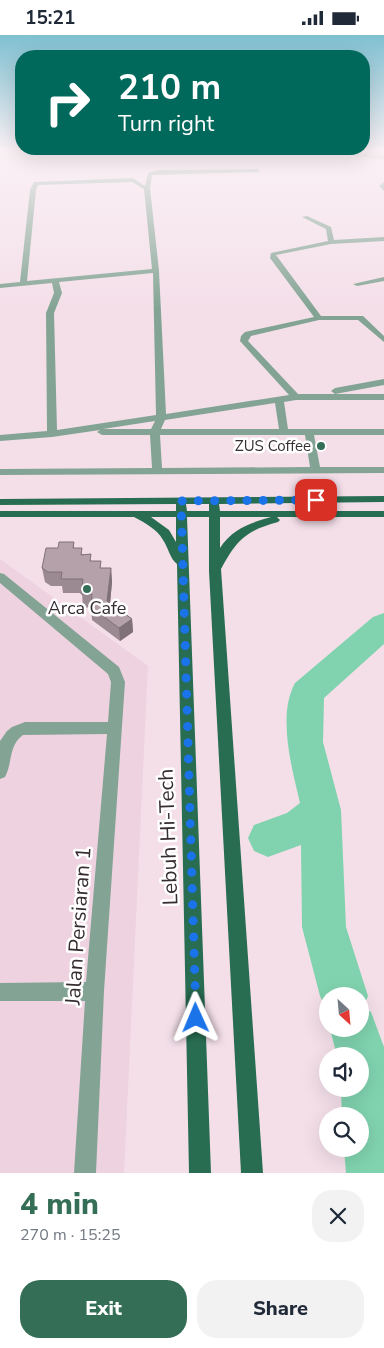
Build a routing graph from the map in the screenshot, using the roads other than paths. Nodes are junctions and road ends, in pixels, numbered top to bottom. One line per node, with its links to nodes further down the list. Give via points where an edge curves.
1 (31, 203): 9 (street)
2 (149, 203): 6 (street)
3 (305, 217): 5 (street, via 329,228)
4 (384, 239): 5 (street)
5 (331, 242): 12 (street, via 273,253 273,259)
6 (156, 271): 8 (street); 18 (street)
7 (384, 279): 10 (street)
8 (56, 281): 9 (street); 24 (street, via 58,293 50,313)
9 (22, 284): 11 (street)
10 (357, 284)
11 (0, 286)
12 (318, 318): 13 (street, via 360,318); 15 (street, via 245,336 244,343)
13 (384, 340)
14 (384, 382): 15 (street)
15 (296, 397): 16 (street); 17 (street)
16 (384, 397)
17 (279, 400): 18 (street); 21 (street)
18 (160, 417): 19 (street); 20 (street)
19 (62, 432): 20 (street); 24 (street)
20 (155, 432): 21 (street); 29 (street)
21 (284, 432): 22 (street)
22 (309, 432): 23 (street); 27 (street)
23 (384, 432)
24 (52, 434): 25 (street)
25 (0, 438)
26 (384, 469): 27 (street)
27 (316, 471): 29 (street)
28 (0, 472): 29 (street)
29 (157, 472)
30 (384, 499): 32 (main road)
31 (181, 501): 32 (main road); 33 (main road); 37 (main road, Lebuh Hi-Tech)
32 (214, 501): 38 (main road)
33 (0, 502)
34 (0, 514): 35 (main road)
35 (135, 514): 37 (main road); 40 (main road, via 164,530)
36 (384, 514): 39 (main road)
37 (182, 515): 38 (main road); 40 (main road, Lebuh Hi-Tech)
38 (214, 515): 39 (main road); 41 (main road)
39 (291, 515): 41 (main road, via 242,530 221,556)
40 (184, 571): 48 (main road, Lebuh Hi-Tech)
41 (215, 571): 49 (main road)
42 (0, 577): 43 (street, Jalan Persiaran 1, via 114,671 118,682)
43 (115, 728): 44 (street, via 25,728 15,731 7,738); 45 (street, Jalan Persiaran 1)
44 (0, 772)
45 (95, 991): 46 (street); 47 (street, Jalan Persiaran 1)
46 (0, 992)
47 (85, 1173)
48 (200, 1173)
49 (252, 1173)

